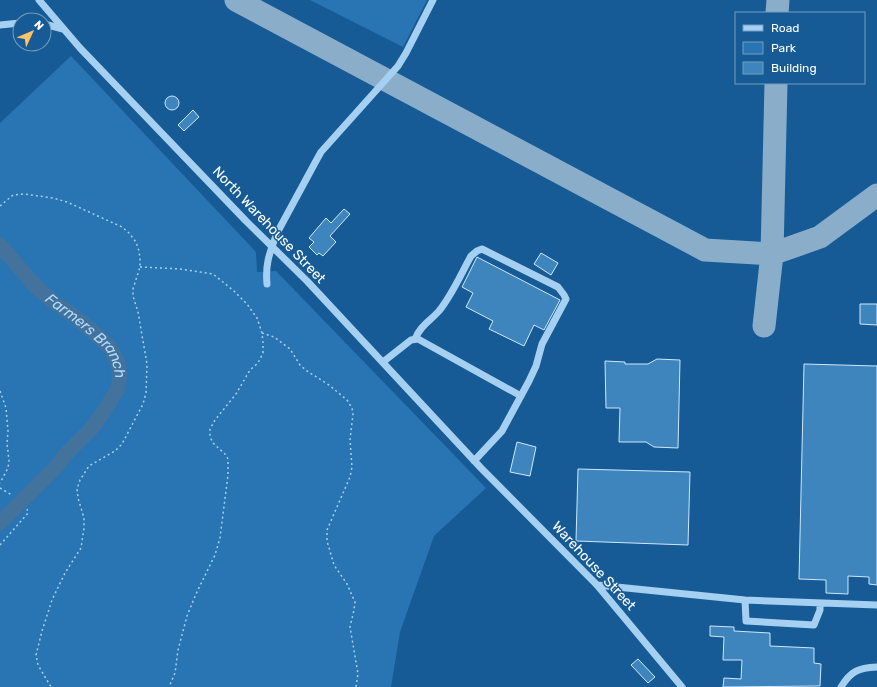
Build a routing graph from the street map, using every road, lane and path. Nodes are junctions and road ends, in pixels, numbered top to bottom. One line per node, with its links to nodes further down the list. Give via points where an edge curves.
1 (39, 0): 6 (street, North Warehouse Street)
2 (433, 0): 8 (street, via 398,66 316,161)
3 (12, 24): 4 (street)
4 (0, 25)
5 (52, 26): 6 (street)
6 (63, 29): 8 (street, North Warehouse Street)
7 (0, 206): 9 (path, via 13,195 37,195 67,202 122,226 136,242)
8 (272, 246): 10 (street, via 268,256); 13 (street, North Warehouse Street)
9 (140, 267): 11 (path, via 213,274 247,304 257,318); 28 (path, via 133,296 147,364 146,393 122,444 89,466 77,489 84,518 81,548 52,600 36,655 43,676)
10 (267, 284)
11 (262, 333): 29 (path, via 263,353 258,363 250,370 210,429 213,443 228,459 220,538 215,555 187,616); 30 (path, via 290,349 304,368 347,400 352,408 352,468 327,530 327,541 334,565 355,602 350,627 358,674)
12 (415, 340): 13 (street, via 411,340); 15 (street, via 418,339); 15 (street, via 419,329 439,310 472,256 482,249 558,287 566,299 542,344 536,366)
13 (383, 362): 16 (street, North Warehouse Street)
14 (0, 391): 18 (path, via 6,408 9,461)
15 (521, 396): 16 (street, via 502,431)
16 (474, 461): 17 (street, North Warehouse Street)
17 (481, 468): 23 (street, Warehouse Street)
18 (0, 483)
19 (0, 488): 20 (path)
20 (12, 494)
21 (27, 509): 22 (path, via 28,513 24,519)
22 (0, 545)
23 (597, 585): 24 (street); 31 (street, Warehouse Street)
24 (745, 600): 25 (street); 25 (street, via 746,621 814,625)
25 (820, 603): 26 (street)
26 (877, 605)
27 (877, 668): 32 (street, via 864,668 854,672)
28 (51, 687)
29 (170, 687)
30 (356, 687)
31 (682, 687)
32 (841, 687)

